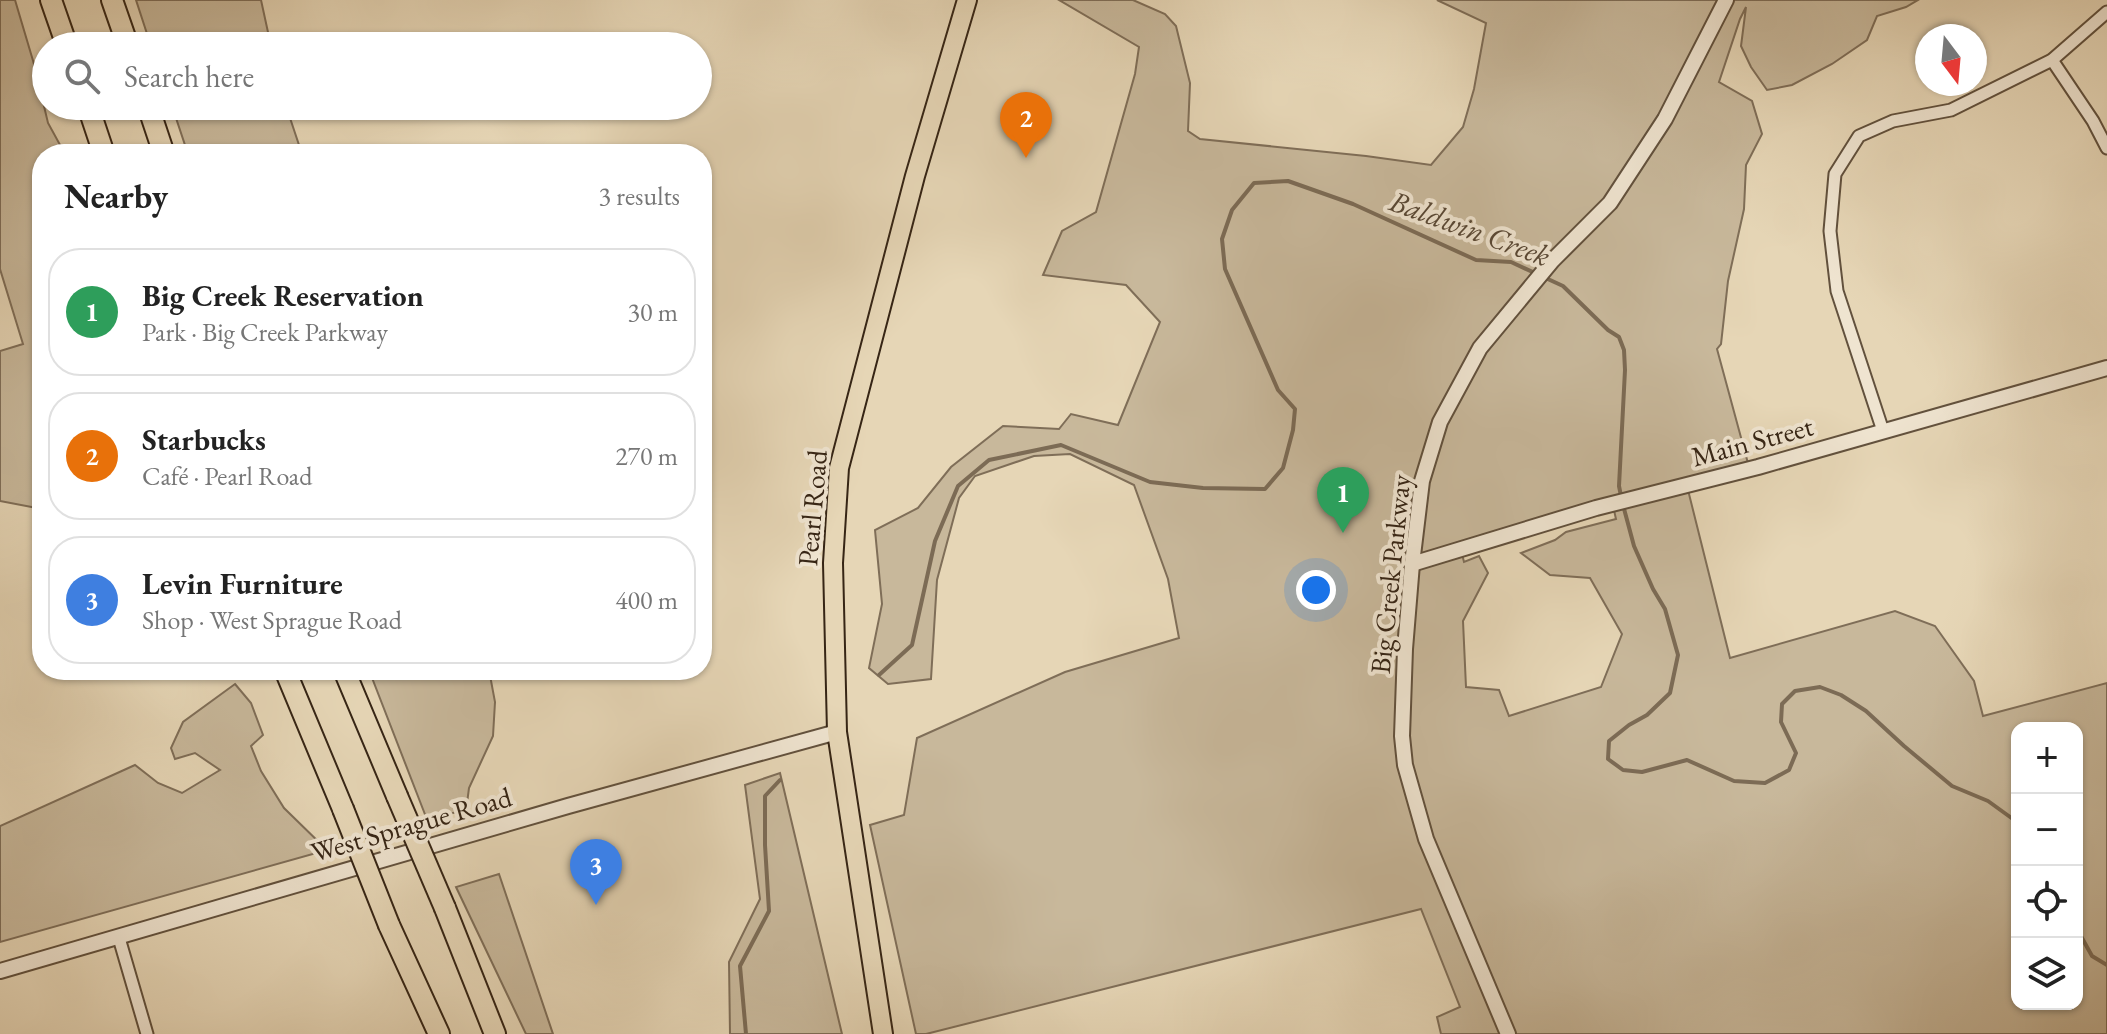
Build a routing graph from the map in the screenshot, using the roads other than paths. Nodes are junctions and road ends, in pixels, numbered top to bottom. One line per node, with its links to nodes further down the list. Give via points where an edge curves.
1 (51, 0): 6 (highway)
2 (112, 0): 7 (highway)
3 (967, 0): 19 (main road, Pearl Road, via 839,468 833,563)
4 (1726, 0): 16 (street, Big Creek Parkway, via 1665,119 1610,203 1530,285 1480,348 1440,422 1422,481)
5 (2107, 12): 8 (street)
6 (62, 32)
7 (123, 32)
8 (2052, 60): 13 (street); 15 (street, via 1951,110 1893,121 1859,136 1835,174 1830,231 1837,291)
9 (93, 120): 11 (highway)
10 (153, 120): 12 (highway)
11 (101, 144)
12 (161, 144)
13 (2107, 148)
14 (2107, 368): 15 (street, Main Street)
15 (1883, 431): 16 (street, Main Street)
16 (1412, 564): 26 (street, Big Creek Parkway, via 1405,649 1405,765 1426,839)
17 (289, 680): 23 (highway, bridge)
18 (348, 680): 24 (highway, bridge)
19 (837, 732): 20 (street, West Sprague Road); 25 (main road, Pearl Road)
20 (119, 938): 21 (street, West Sprague Road); 22 (street)
21 (0, 971)
22 (147, 1034)
23 (439, 1034)
24 (495, 1034)
25 (883, 1034)
26 (1508, 1034)

